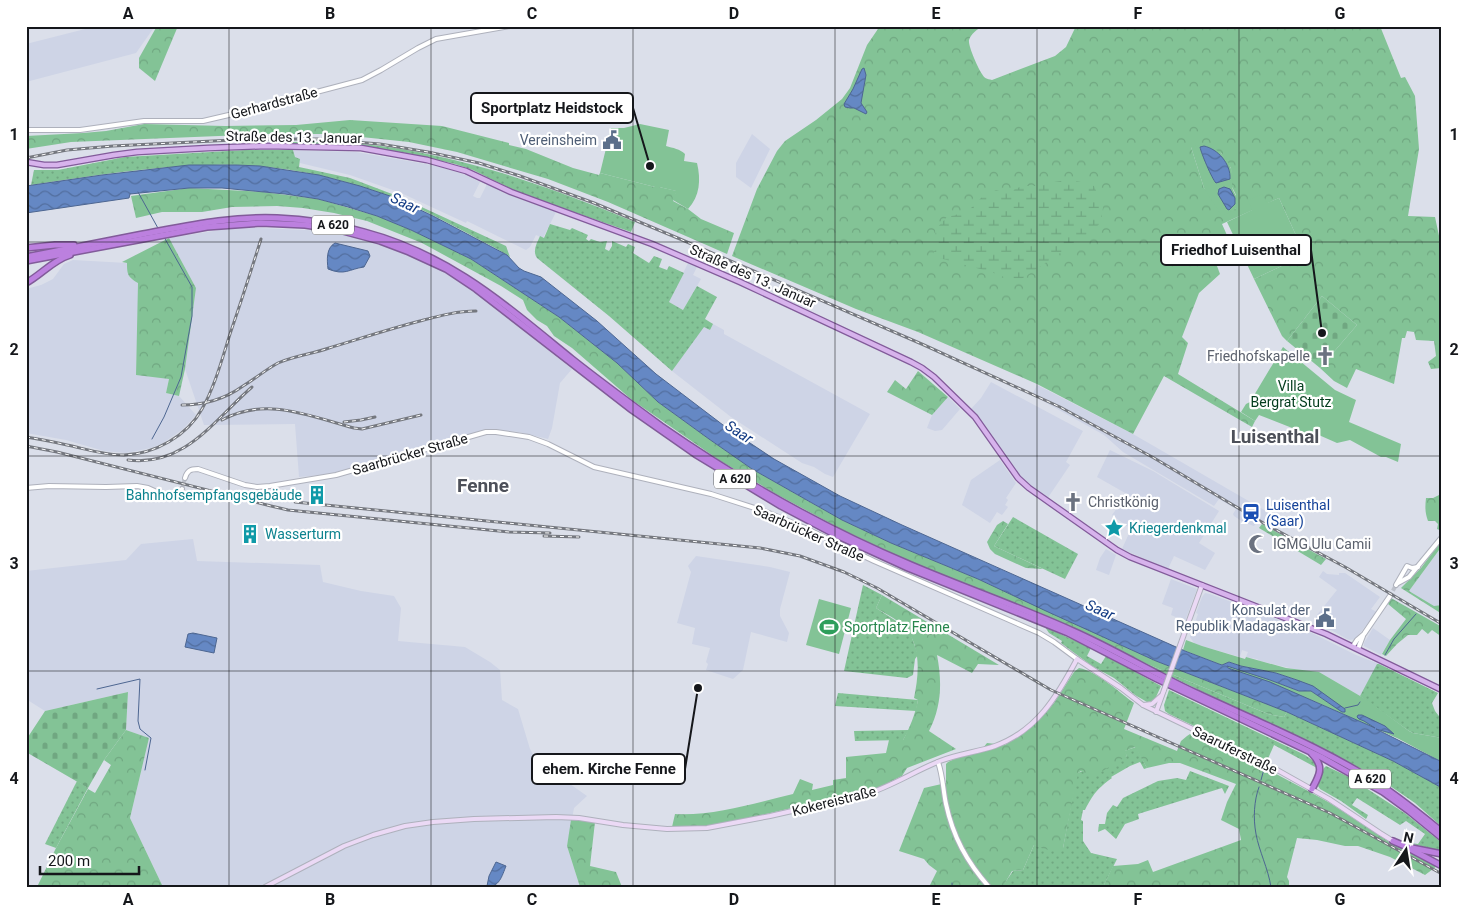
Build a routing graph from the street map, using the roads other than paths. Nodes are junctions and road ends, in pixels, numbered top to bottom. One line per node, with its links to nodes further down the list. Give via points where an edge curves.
1 (510, 26): 2 (street, Gerhardstraße, via 436,40 362,80 220,117 192,122 144,120 80,130)
2 (26, 130)
3 (26, 162): 15 (main road, Straße des 13. Januar, via 57,165 137,152 223,147 330,147 361,148 466,171 511,192 652,244 917,365 975,417 1014,473 1030,489 1124,554)
4 (88, 247): 5 (highway, via 55,245); 6 (highway, A 620); 7 (highway, A 620); 8 (highway, via 65,257); 9 (highway, A 620, via 207,227 261,223 305,225 380,241 423,258)
5 (26, 248)
6 (26, 257)
7 (26, 261)
8 (26, 283)
9 (492, 297): 23 (highway, A 620, via 635,408 784,502 909,564 1070,629); 23 (highway, A 620, via 632,410 695,454 782,506 908,568 1068,633 1156,679)
10 (184, 478): 18 (street, Saarbrücker Straße, via 191,469 198,469 245,485 270,486 336,475 486,432 529,437 594,467 711,494 790,521 1039,633)
11 (26, 488): 12 (street, via 137,486 170,498)
12 (182, 489)
13 (1442, 537): 14 (street)
14 (1418, 567): 14 (street, via 1407,566 1397,584 1409,577)
15 (1202, 585): 17 (main road, Straße des 13. Januar); 20 (main road, bridge)
16 (1390, 596): 17 (street)
17 (1356, 648): 19 (main road, Straße des 13. Januar)
18 (1077, 659): 21 (main road, Saaruferstraße); 26 (main road, Kokereistraße, via 1053,701 1021,732 999,744)
19 (1442, 690)
20 (1163, 692): 21 (main road, via 1152,704); 22 (main road)
21 (1143, 705): 22 (main road, Saaruferstraße)
22 (1156, 712): 27 (main road, Saaruferstraße)
23 (1269, 730): 24 (highway, A 620)
24 (1289, 739): 25 (highway, A 620); 28 (highway, A 620, via 1340,761 1385,788)
25 (1303, 748): 27 (highway, via 1316,758 1320,768); 29 (highway, A 620, via 1383,792)
26 (938, 762): 34 (main road, Kokereistraße, via 872,792 707,828 667,829 579,818 521,817 404,826 344,846); 35 (street, via 954,833 966,858)
27 (1312, 789): 30 (main road, Saaruferstraße)
28 (1442, 832)
29 (1442, 838)
30 (1393, 841): 31 (highway)
31 (1407, 847): 32 (highway); 33 (highway)
32 (1442, 854)
33 (1442, 866)
34 (265, 887)
35 (989, 887)

